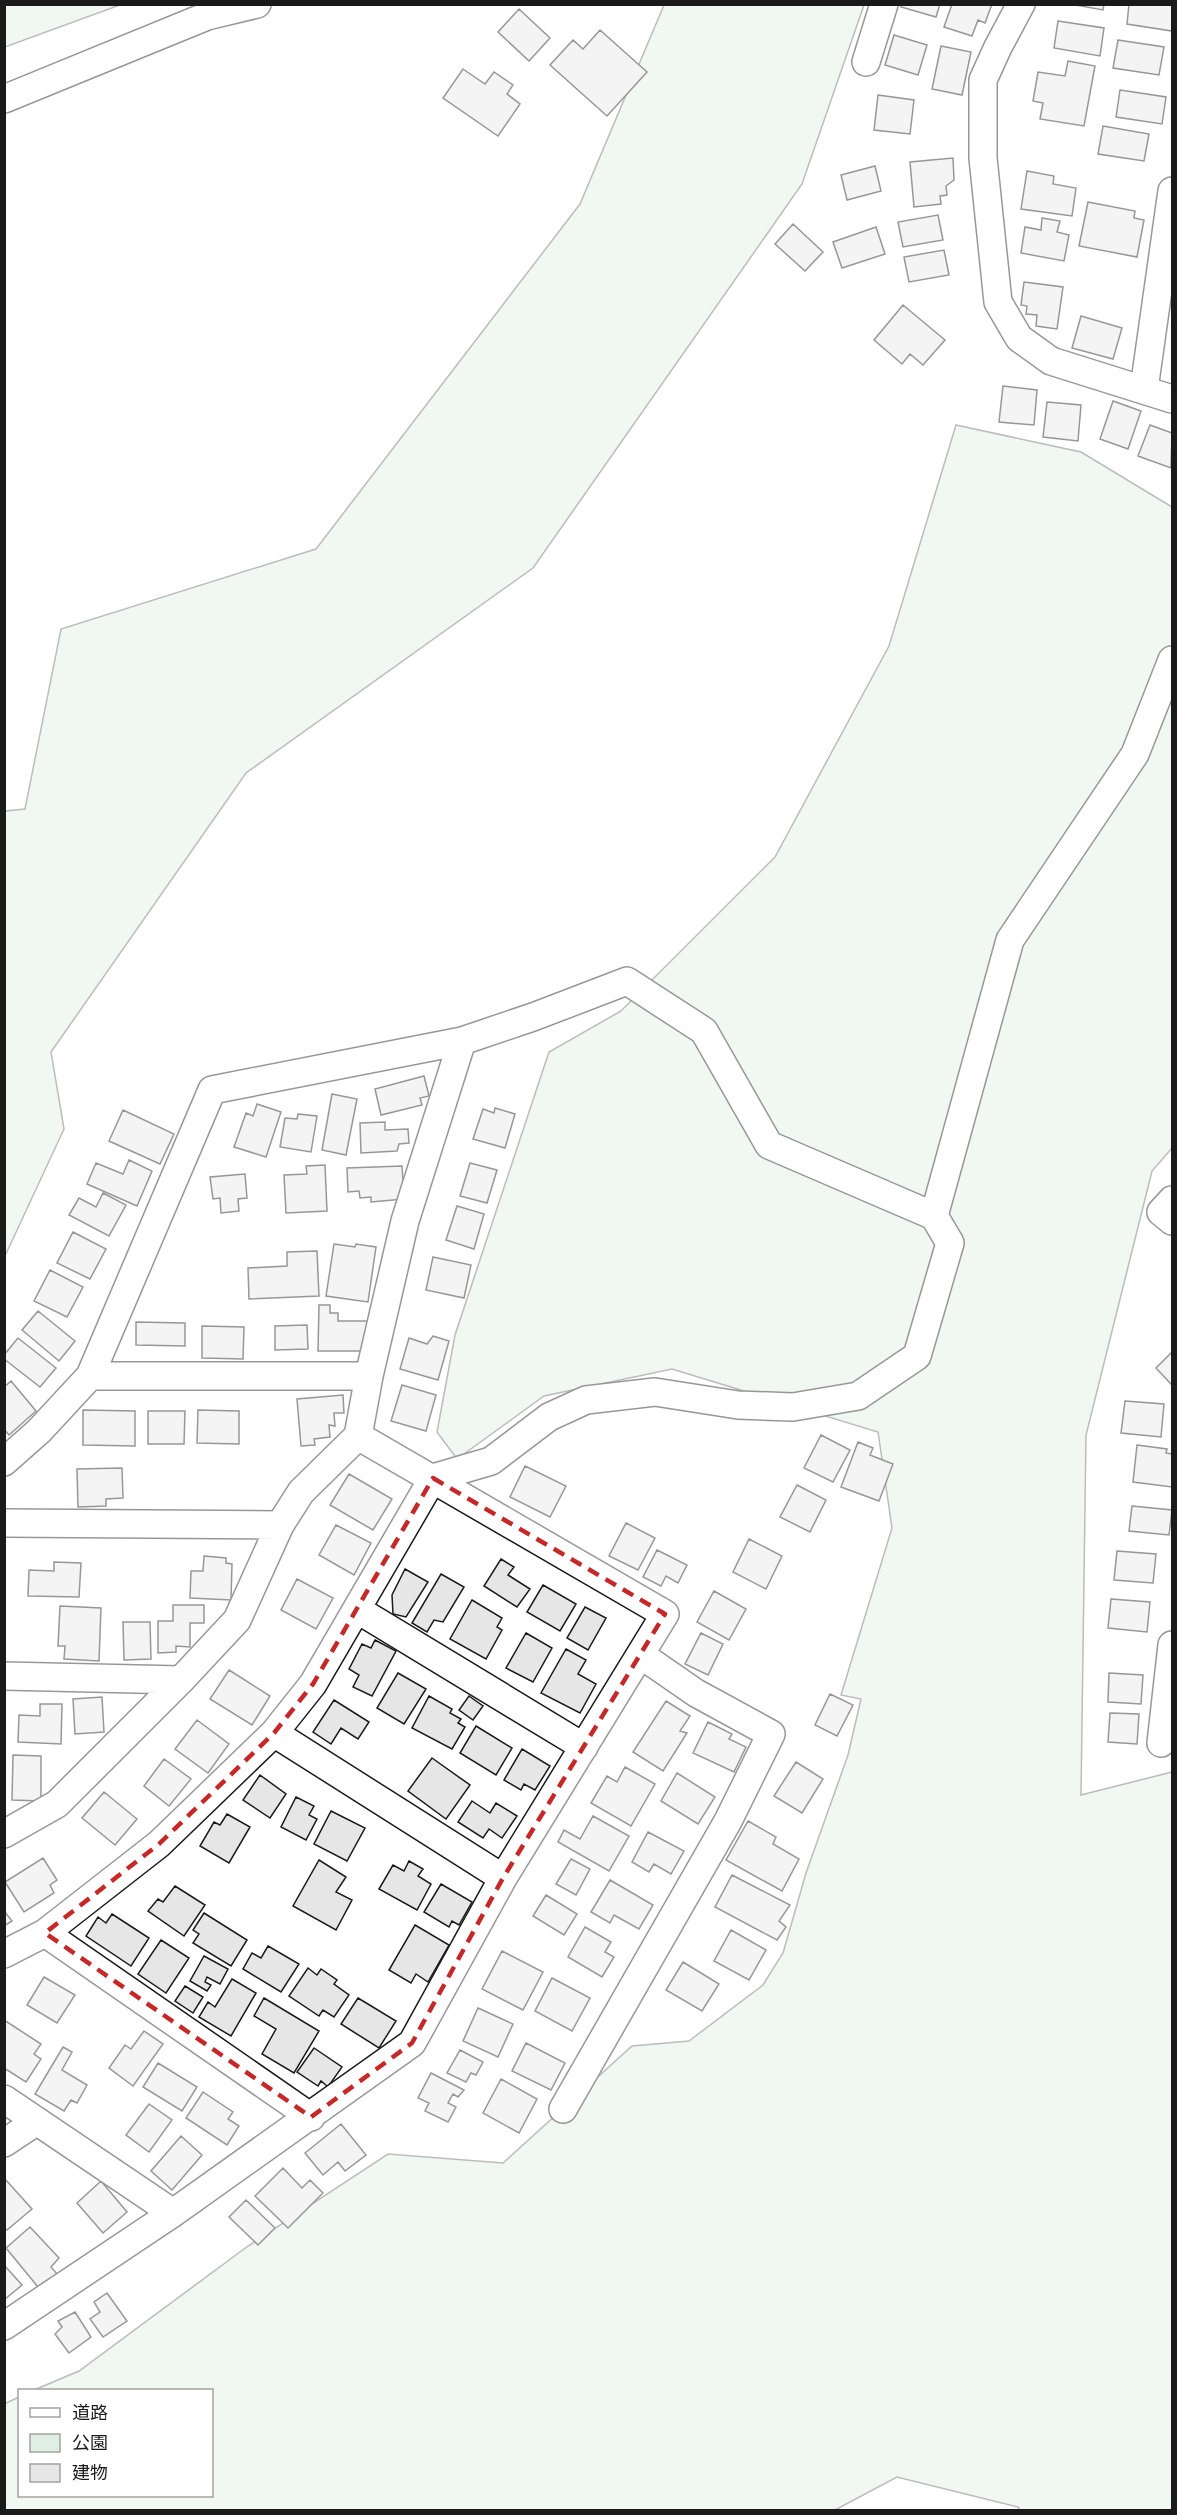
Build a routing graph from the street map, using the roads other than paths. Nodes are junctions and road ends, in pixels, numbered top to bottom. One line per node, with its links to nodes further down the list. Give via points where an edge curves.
1 (257, 4): 5 (street, via 207,16)
2 (884, 4): 4 (street)
3 (1021, 4): 7 (street, via 983,81 983,158 998,302 1019,338 1051,361)
4 (866, 63)
5 (4, 99)
6 (1173, 191): 7 (street)
7 (1144, 389): 8 (street)
8 (1173, 399)
9 (1173, 660): 12 (street, via 1135,754 1010,939)
10 (462, 1041): 12 (street, via 627,981 704,1031 769,1145); 14 (street, via 212,1090); 15 (street, via 408,1211)
11 (1173, 1200): 13 (street, via 1161,1212)
12 (934, 1216): 18 (street, via 950,1243 917,1356 858,1396 793,1407 738,1405 655,1392 586,1400 549,1418 491,1461)
13 (1173, 1221)
14 (90, 1376): 15 (street); 17 (street)
15 (369, 1376): 16 (street)
16 (358, 1436): 18 (street); 20 (street, via 301,1491)
17 (4, 1462)
18 (433, 1478): 21 (street); 23 (street, via 665,1614)
19 (4, 1523): 20 (street)
20 (280, 1525): 25 (street, via 237,1620)
21 (358, 1610): 26 (street, via 313,1684); 28 (street)
22 (1173, 1645): 27 (street)
23 (641, 1655): 28 (street); 34 (street, via 696,1693 771,1734 728,1821)
24 (4, 1676): 25 (street)
25 (181, 1680): 29 (street, via 57,1804)
26 (274, 1733): 30 (street); 31 (street, via 159,1844)
27 (1161, 1743)
28 (584, 1747): 30 (street)
29 (4, 1834)
30 (503, 1878): 35 (street, via 412,2043)
31 (45, 1933): 32 (street); 35 (street)
32 (4, 1954)
33 (4, 2099): 36 (street)
34 (562, 2109)
35 (311, 2117): 38 (street)
36 (37, 2121): 37 (street); 38 (street)
37 (4, 2143)
38 (173, 2213): 39 (street)
39 (4, 2326)

